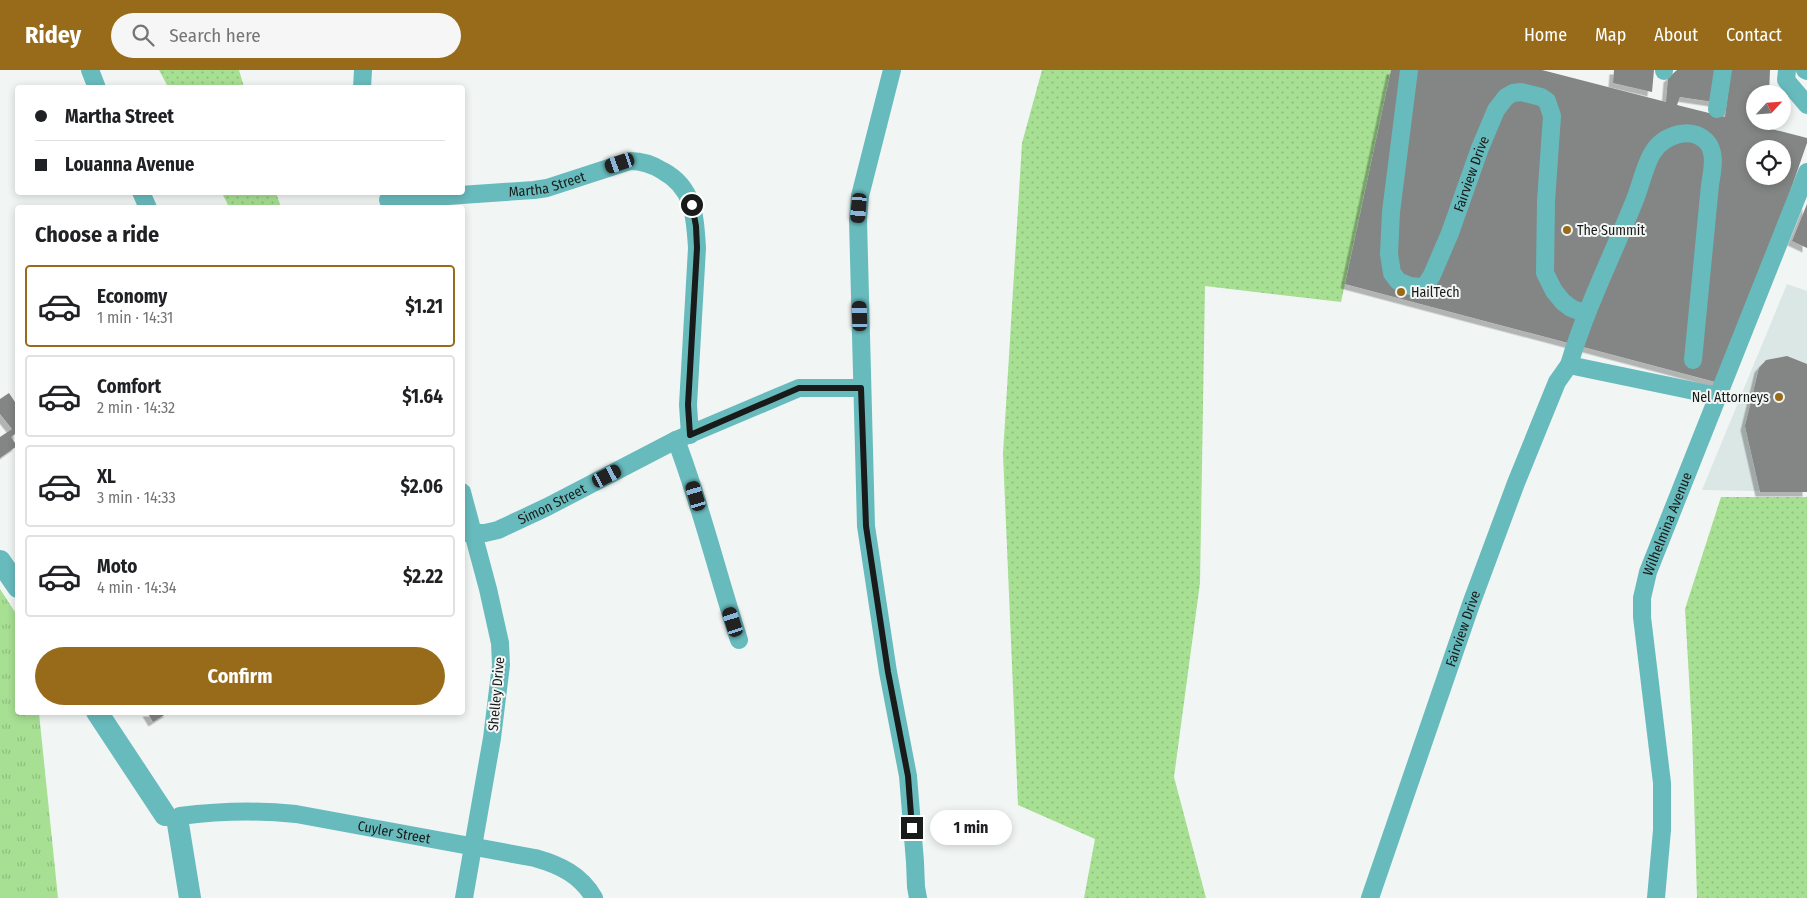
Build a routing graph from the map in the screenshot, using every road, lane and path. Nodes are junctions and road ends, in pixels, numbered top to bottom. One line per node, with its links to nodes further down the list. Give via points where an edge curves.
1 (90, 70): 7 (street)
2 (363, 70): 8 (street)
3 (892, 70): 18 (street, via 860,196)
4 (1409, 70): 15 (street, Fairview Drive, via 1391,212 1389,254 1392,274 1410,286 1426,285 1450,232 1496,110 1513,93 1530,93 1547,101 1552,116 1545,273 1563,302)
5 (1723, 70): 10 (street)
6 (1786, 70): 9 (street, via 1786,80)
7 (96, 85)
8 (362, 85)
9 (1807, 105)
10 (1717, 109)
11 (1807, 172): 19 (street, Wilhelmina Avenue)
12 (461, 195): 14 (street, Martha Street)
13 (465, 195): 20 (street, Martha Street, via 547,188 641,160 668,174 684,187 696,226 697,248 688,405)
14 (388, 200)
15 (1586, 314): 16 (street, Fairview Drive, via 1653,152 1664,140 1677,134 1696,136 1712,151 1713,167); 17 (street, Fairview Drive)
16 (1694, 360)
17 (1569, 365): 19 (street); 35 (street, Fairview Drive, via 1557,382 1505,511)
18 (861, 388): 20 (street, Simon Street, via 799,388); 34 (street, via 866,526 908,776)
19 (1718, 396): 36 (street, Wilhelmina Avenue, via 1648,572 1642,598 1662,783)
20 (683, 437): 22 (street, Simon Street, via 498,530); 25 (street, Martha Street, via 691,479)
21 (465, 517): 22 (street, Shelley Drive)
22 (467, 533): 28 (street, Shelley Drive, via 488,589 500,643 501,665)
23 (0, 561): 24 (street)
24 (15, 583)
25 (739, 640)
26 (103, 715): 27 (street)
27 (173, 818): 28 (street, Cuyler Street, via 235,811 279,812); 29 (street)
28 (473, 848): 32 (street, Shelley Drive); 33 (street, Cuyler Street, via 557,864 578,877)
29 (180, 862): 30 (street); 31 (street)
30 (178, 898)
31 (190, 898)
32 (464, 898)
33 (594, 898)
34 (918, 898)
35 (1370, 898)
36 (1656, 898)

